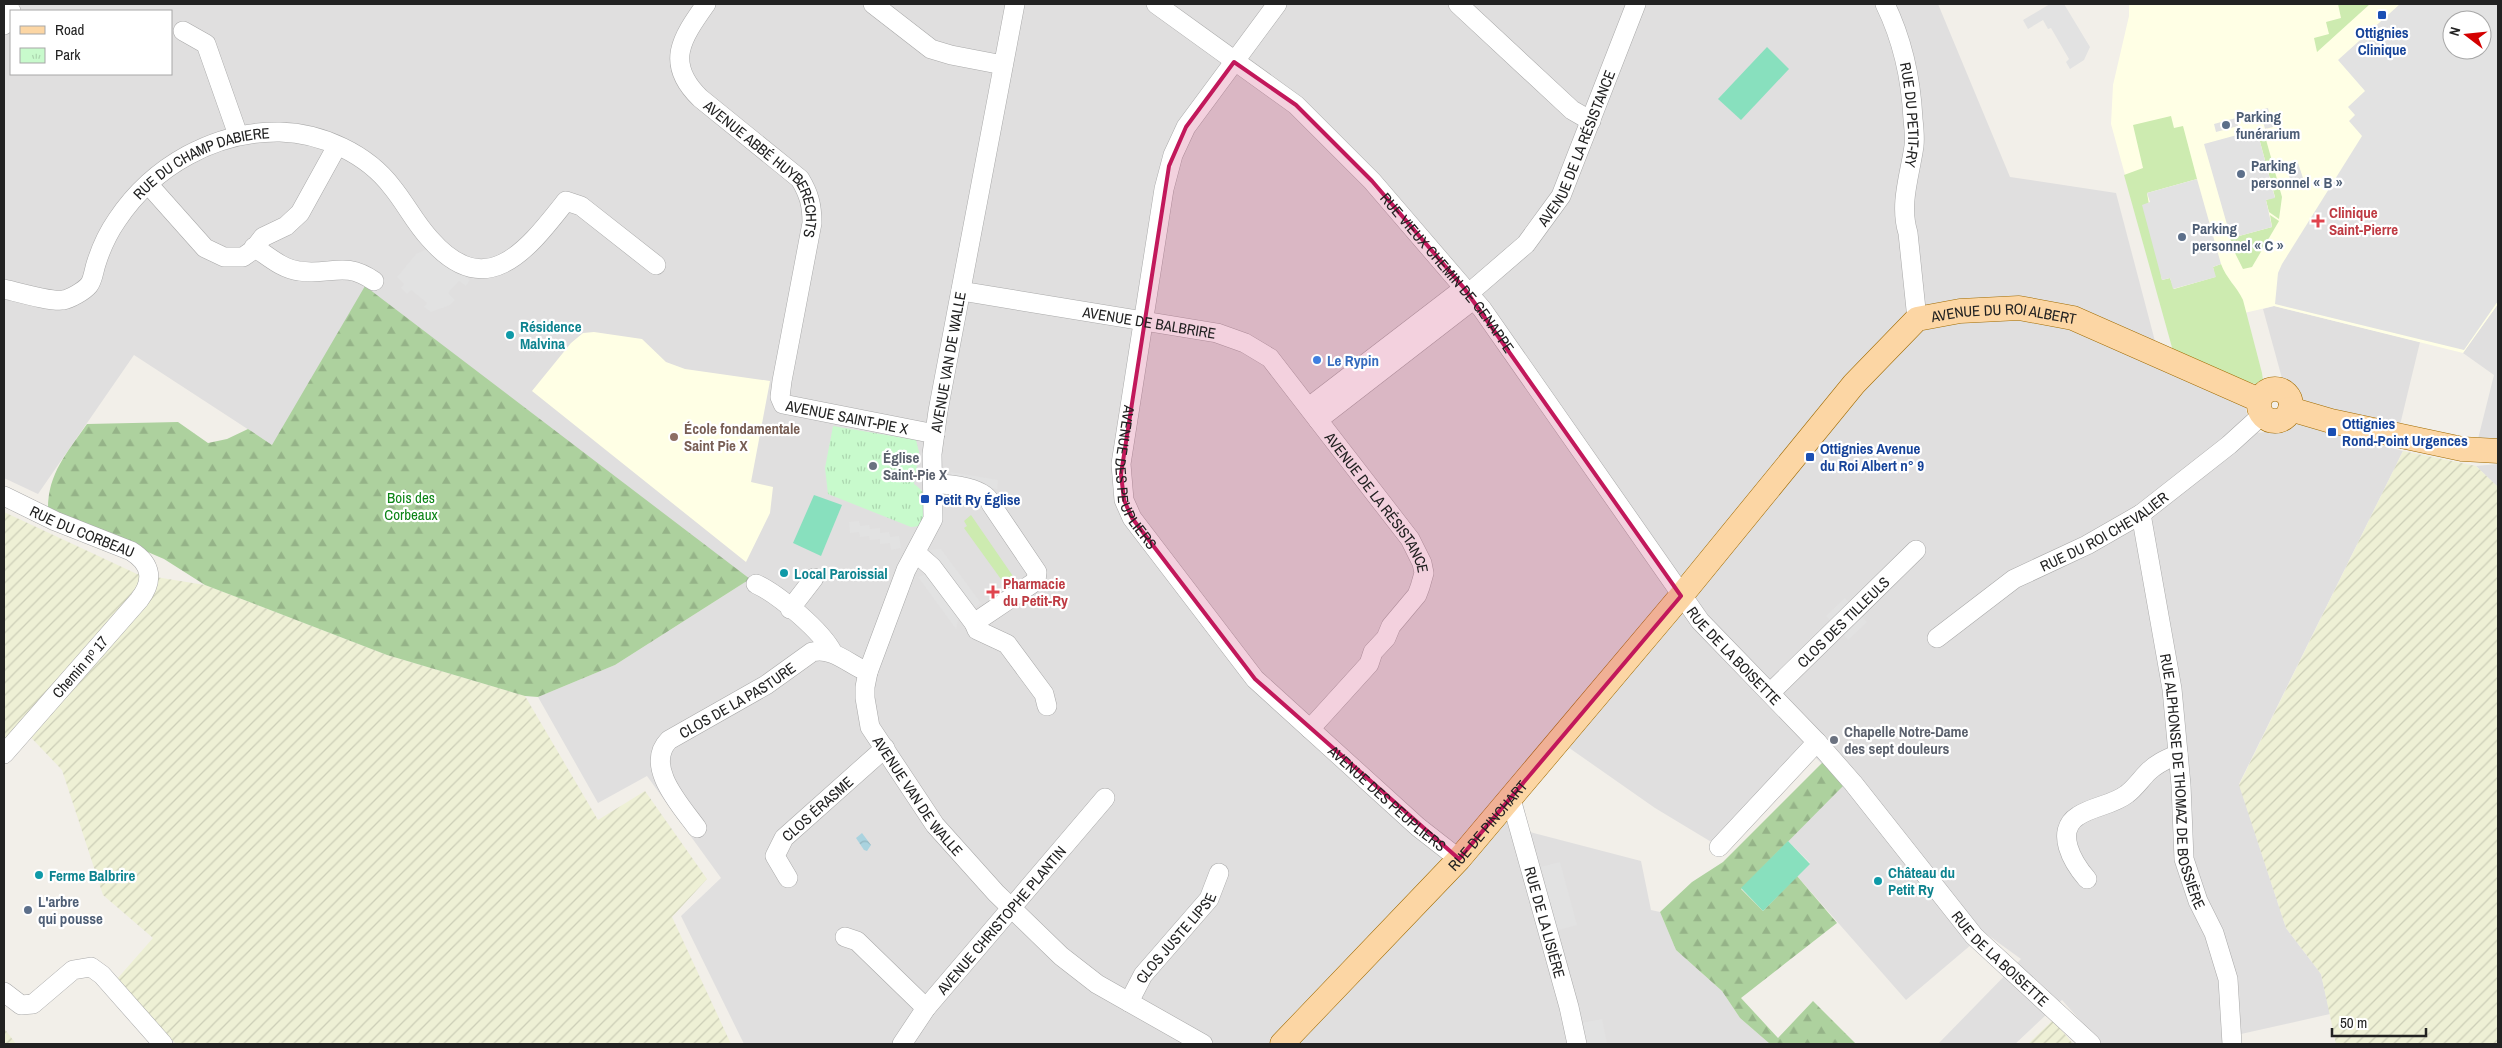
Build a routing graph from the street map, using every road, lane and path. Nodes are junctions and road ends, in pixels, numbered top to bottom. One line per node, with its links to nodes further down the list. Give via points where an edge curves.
1 (706, 4): 26 (street, AVENUE ABBÉ HUYBERECHTS, via 681,44 679,64 686,83 800,179 810,195 812,223)
2 (873, 4): 13 (street, via 931,49)
3 (1015, 4): 13 (street, AVENUE VAN DE WALLE)
4 (1156, 4): 12 (street, RUE VIEUX CHEMIN DE GENAPPE)
5 (1277, 4): 12 (street, AVENUE DES PEUPLIERS)
6 (1458, 4): 14 (street, via 1572,110)
7 (1636, 4): 14 (street, AVENUE DE LA RÉSISTANCE)
8 (1885, 4): 24 (street, RUE DU PETIT-RY, via 1905,55 1912,96 1915,144 1904,220)
9 (10, 13): 10 (street)
10 (4, 25)
11 (183, 31): 15 (street, via 206,44)
12 (1234, 62): 23 (street, RUE VIEUX CHEMIN DE GENAPPE, via 1296,105 1372,182); 25 (street, AVENUE DES PEUPLIERS, via 1193,116 1173,155 1164,189)
13 (1003, 64): 22 (street, AVENUE VAN DE WALLE)
14 (1591, 121): 23 (street, AVENUE DE LA RÉSISTANCE, via 1565,188 1542,226 1517,253)
15 (238, 136): 16 (street, RUE DU CHAMP DABIERE, via 292,133); 17 (street, RUE DU CHAMP DABIERE, via 174,162)
16 (337, 146): 18 (street, via 300,213); 19 (street, RUE DU CHAMP DABIERE, via 355,155 392,187 442,252 471,268 488,269 508,261 534,242 566,201 581,206)
17 (148, 184): 18 (street, via 211,252 224,257 243,257); 21 (street, RUE DU CHAMP DABIERE, via 129,203 110,231 90,285 61,301)
18 (254, 247): 20 (street, via 282,266 296,271 341,268)
19 (656, 265)
20 (374, 281)
21 (4, 289)
22 (961, 292): 25 (street, AVENUE DE BALBRIRE); 29 (street, AVENUE VAN DE WALLE)
23 (1469, 294): 28 (street, AVENUE DE LA RÉSISTANCE); 39 (street, RUE VIEUX CHEMIN DE GENAPPE, via 1554,410)
24 (1917, 318): 27 (main road, AVENUE DU ROI ALBERT, via 1960,311 2019,308 2073,318); 39 (main road, AVENUE DU ROI ALBERT, via 1854,384)
25 (1143, 323): 28 (street, AVENUE DE BALBRIRE, via 1218,333 1245,343 1270,358); 47 (street, AVENUE DES PEUPLIERS, via 1121,464 1128,509 1254,678)
26 (782, 381): 29 (street, AVENUE SAINT-PIE X, via 780,397 783,404)
27 (2261, 407): 30 (main road, via 2266,392 2280,390 2288,396 2290,409 2331,421 2462,449); 33 (street, RUE DU ROI CHEVALIER, via 2183,483)
28 (1314, 414): 47 (street, AVENUE DE LA RÉSISTANCE, via 1410,539 1420,556 1424,572 1417,595 1391,626 1369,664)
29 (935, 434): 31 (street, AVENUE VAN DE WALLE, via 932,454)
30 (2498, 451)
31 (934, 484): 35 (street, AVENUE VAN DE WALLE, via 933,518); 41 (street, via 982,492 1037,572 1036,582)
32 (4, 496): 36 (street, RUE DU CORBEAU, via 55,521 131,551 142,558)
33 (2141, 514): 42 (street, RUE DU ROI CHEVALIER, via 2087,545 2014,579); 51 (street, RUE ALPHONSE DE THOMAZ DE BOSSIÈRE, via 2172,689)
34 (1916, 550): 45 (street, CLOS DES TILLEULS)
35 (916, 553): 41 (street, via 932,566); 44 (street, AVENUE VAN DE WALLE, via 900,583)
36 (149, 576): 50 (street, Chemin nᵒ 17, via 139,600)
37 (814, 578): 40 (street)
38 (756, 584): 40 (street, via 773,592)
39 (1681, 596): 45 (street, RUE DE LA BOISETTE, via 1700,621); 53 (main road, RUE DE PINCHART)
40 (790, 609): 43 (street, via 821,634)
41 (974, 623): 46 (street, via 979,632 1007,644 1044,694)
42 (1937, 638)
43 (832, 653): 44 (street, via 855,668); 54 (street, CLOS DE LA PASTURE, via 812,652 766,685 663,746 660,768 663,778)
44 (868, 672): 49 (street, AVENUE VAN DE WALLE, via 864,687 866,712 870,726)
45 (1770, 693): 48 (street, RUE DE LA BOISETTE)
46 (1047, 706)
47 (1310, 729): 56 (street, AVENUE DES PEUPLIERS, via 1418,827)
48 (1817, 742): 55 (street); 70 (street, RUE DE LA BOISETTE, via 1867,799 1974,936)
49 (885, 748): 58 (street, CLOS ÉRASME, via 784,838 776,856); 60 (street, AVENUE VAN DE WALLE, via 935,825 996,894)
50 (4, 754)
51 (2178, 754): 59 (street, via 2159,762 2119,799 2073,820 2068,828 2068,846 2077,868); 71 (street, RUE ALPHONSE DE THOMAZ DE BOSSIÈRE, via 2184,858 2198,901 2214,933 2228,979)
52 (1104, 798): 60 (street, AVENUE CHRISTOPHE PLANTIN)
53 (1511, 799): 56 (main road, RUE DE PINCHART); 69 (street, RUE DE LA LISIÈRE)
54 (697, 828)
55 (1720, 847)
56 (1459, 859): 68 (main road, RUE DE PINCHART)
57 (1219, 873): 63 (street, CLOS JUSTE LIPSE, via 1208,899 1143,975)
58 (788, 878)
59 (2087, 879)
60 (1013, 908): 63 (street, AVENUE VAN DE WALLE, via 1076,969); 64 (street, AVENUE CHRISTOPHE PLANTIN)
61 (845, 937): 64 (street, via 857,941)
62 (4, 992): 66 (street, via 20,1005 34,1004 73,970 91,967 102,975)
63 (1129, 1002): 65 (street, AVENUE VAN DE WALLE)
64 (926, 1008): 67 (street, AVENUE CHRISTOPHE PLANTIN)
65 (1207, 1043)
66 (163, 1044)
67 (902, 1044)
68 (1282, 1044)
69 (1577, 1044)
70 (2091, 1044)
71 (2232, 1044)

